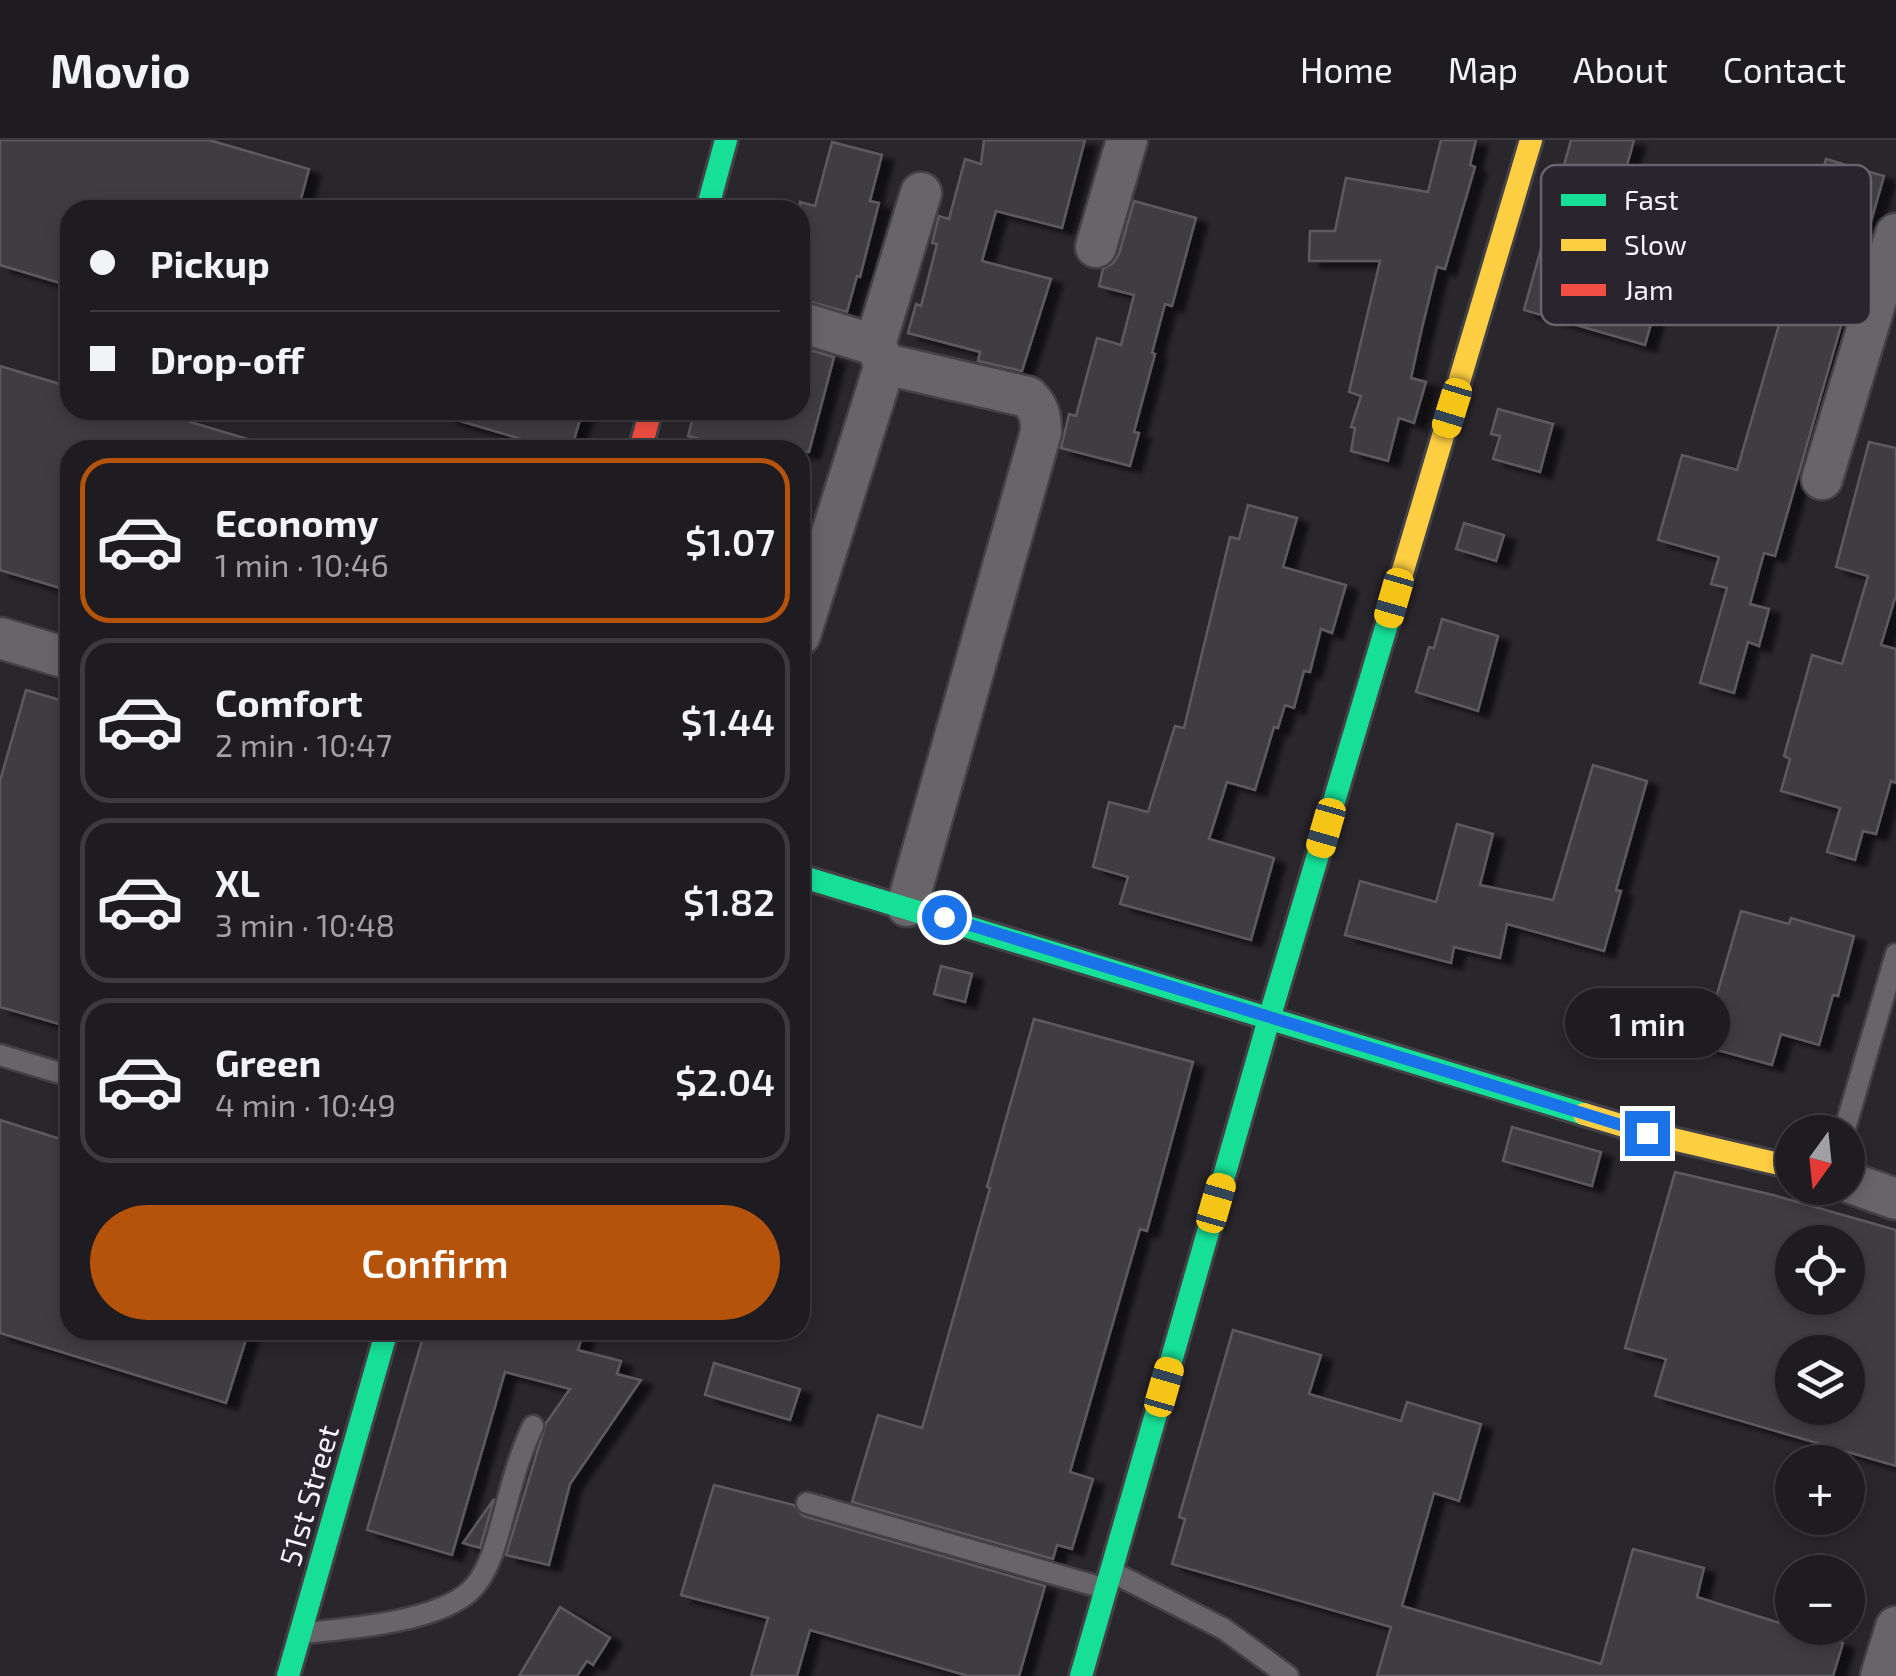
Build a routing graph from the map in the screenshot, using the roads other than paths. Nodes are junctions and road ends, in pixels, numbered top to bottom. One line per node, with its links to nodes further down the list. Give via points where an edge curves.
1 (726, 140): 5 (street)
2 (1127, 140): 7 (street)
3 (1531, 140): 19 (street)
4 (921, 194): 11 (street)
5 (710, 200)
6 (1896, 234): 8 (street)
7 (1096, 247)
8 (1871, 317)
9 (1869, 325): 12 (street)
10 (810, 326): 11 (street)
11 (880, 354): 13 (street); 17 (street, via 1028,397 1041,420)
12 (1822, 479)
13 (810, 600)
14 (0, 638): 15 (street)
15 (60, 656)
16 (810, 879): 17 (street)
17 (908, 906): 19 (street)
18 (1896, 954): 22 (lane)
19 (1270, 1019): 23 (street, via 1647,1133); 29 (street)
20 (0, 1055): 21 (lane)
21 (60, 1073)
22 (1849, 1115)
23 (1775, 1163)
24 (1865, 1188): 25 (street)
25 (1896, 1199)
26 (384, 1340): 31 (street, 51st Street)
27 (533, 1426): 31 (lane, via 496,1546 472,1589 453,1602 376,1626)
28 (806, 1503): 29 (lane)
29 (1108, 1580): 33 (street); 34 (lane, via 1224,1630)
30 (1896, 1627): 35 (street)
31 (300, 1634): 32 (street, 51st Street)
32 (288, 1676)
33 (1081, 1676)
34 (1288, 1676)
35 (1881, 1676)

